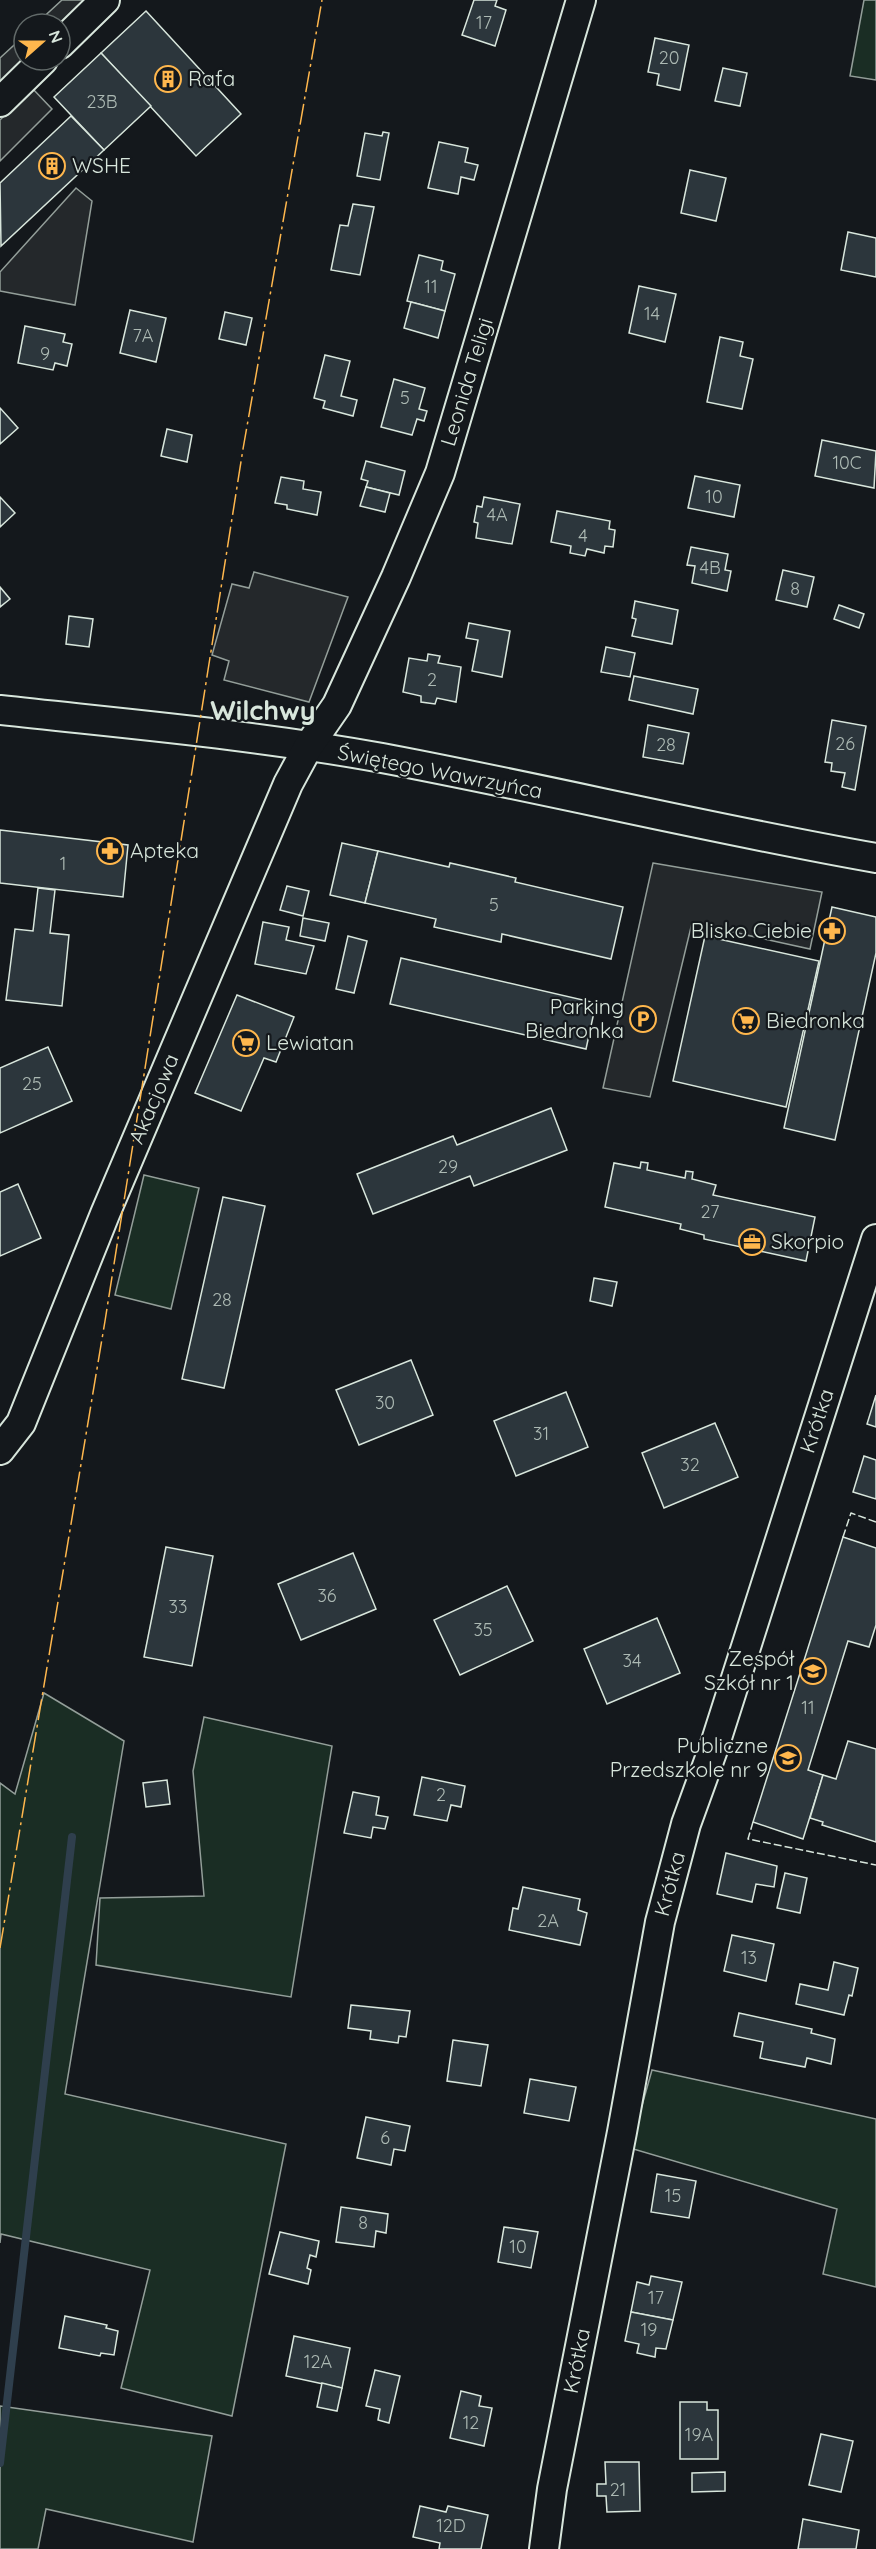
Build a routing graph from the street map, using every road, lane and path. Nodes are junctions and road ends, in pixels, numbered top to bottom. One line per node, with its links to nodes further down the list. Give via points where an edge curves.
1 (105, 0): 3 (street)
2 (581, 0): 7 (street, Leonida Teligi, via 440,473 341,696)
3 (72, 32)
4 (31, 72): 5 (street)
5 (0, 102)
6 (0, 710): 7 (street, Świętego Wawrzyńca)
7 (308, 747): 8 (street, Świętego Wawrzyńca, via 382,758 702,826); 10 (street, Akacjowa, via 288,784 105,1214 21,1423)
8 (876, 858)
9 (876, 1239): 11 (street, Krótka, via 686,1824 660,1922 552,2489)
10 (0, 1450)
11 (544, 2549)

